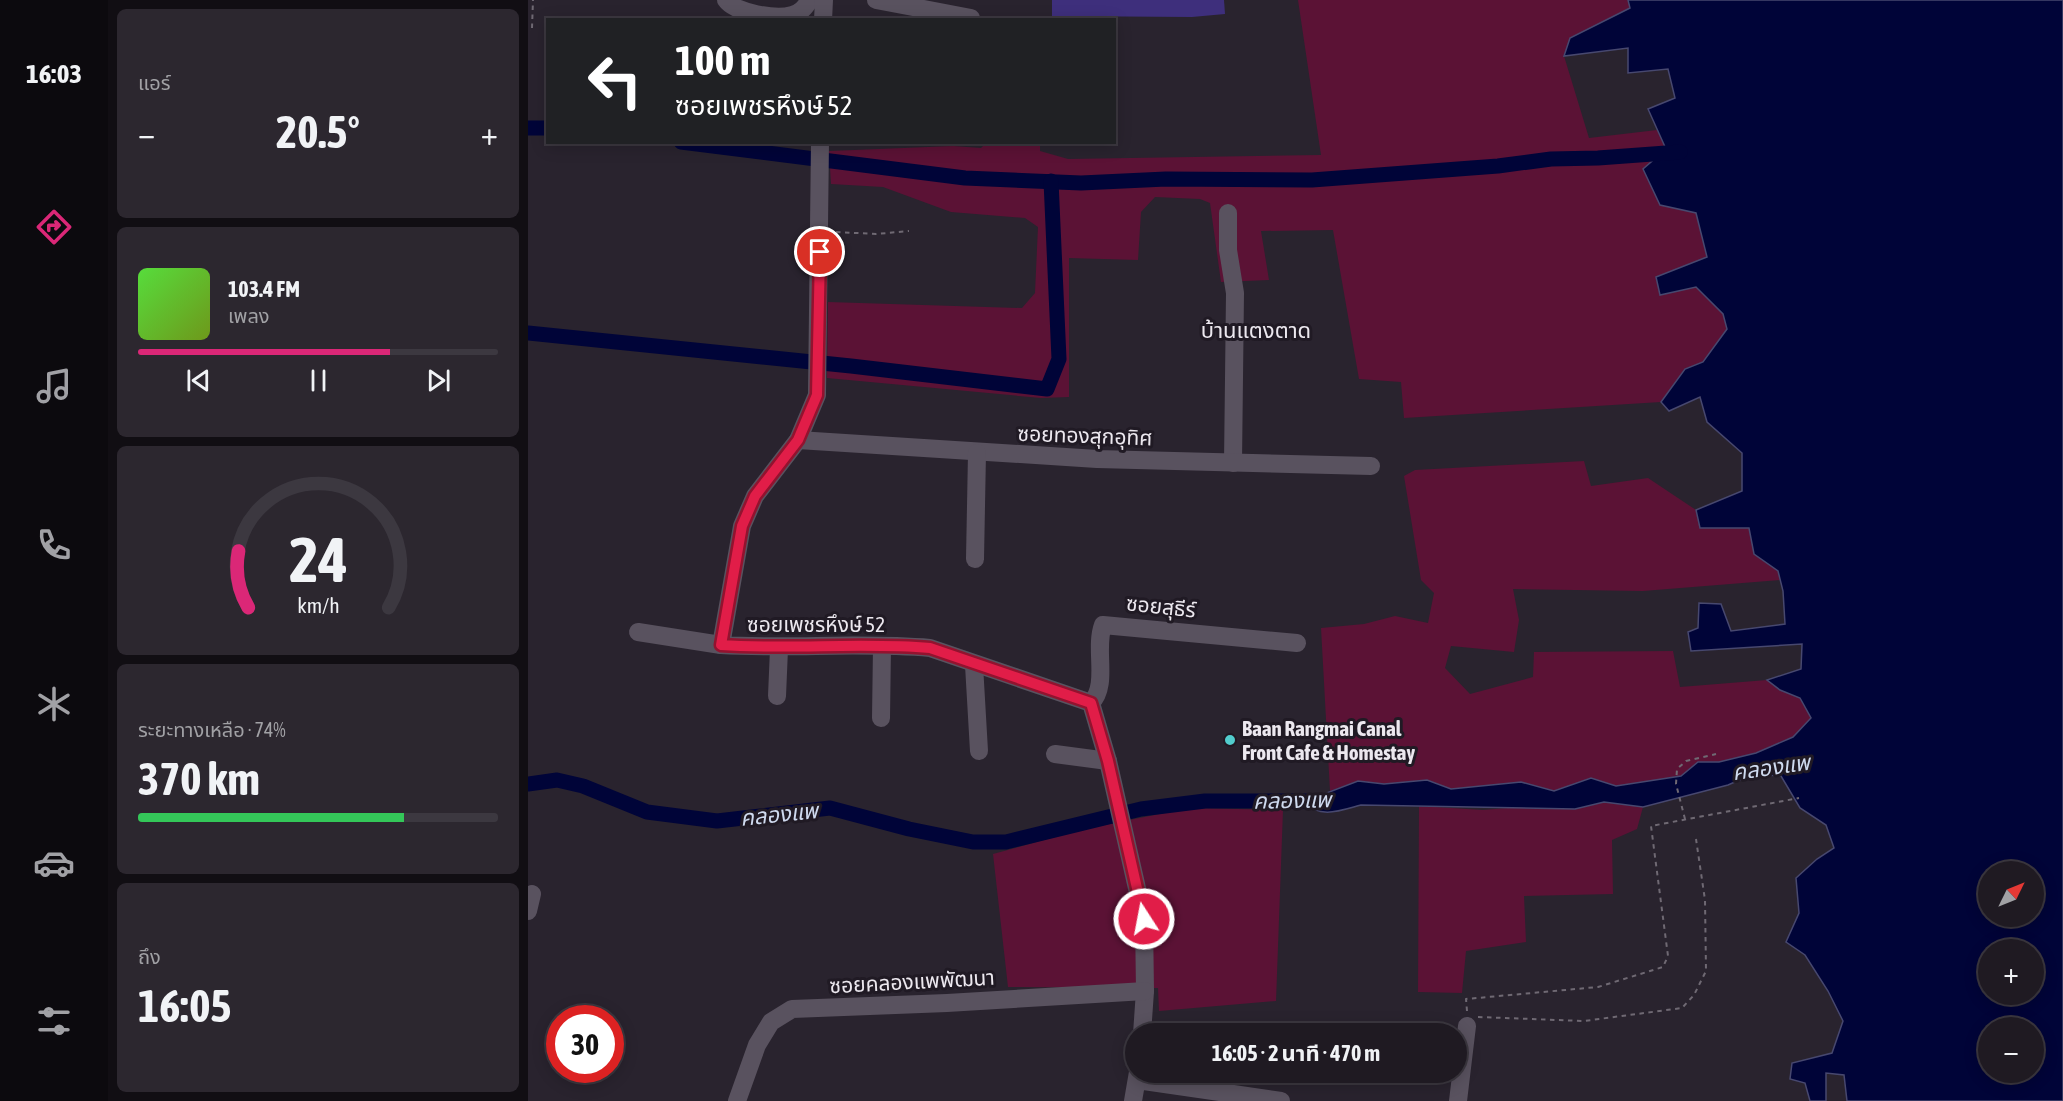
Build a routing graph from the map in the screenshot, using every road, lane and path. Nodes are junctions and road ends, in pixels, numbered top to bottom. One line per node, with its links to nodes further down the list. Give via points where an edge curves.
1 (533, 0): 8 (path)
2 (726, 0): 3 (street, via 730,6 758,15 791,16)
3 (810, 0)
4 (824, 0): 6 (street)
5 (876, 0): 7 (street)
6 (823, 18)
7 (971, 18)
8 (532, 28)
9 (820, 146): 12 (street, ซอยเพชรหึงษ์ 52)
10 (1228, 213): 15 (street, via 1234,293)
11 (909, 231): 12 (path)
12 (821, 232): 13 (street, ซอยเพชรหึงษ์ 52, via 817,394)
13 (798, 440): 14 (street, ซอยทองสุกอุทิศ); 20 (street, ซอยเพชรหึงษ์ 52, via 755,496 742,526)
14 (977, 453): 15 (street, ซอยทองสุกอุทิศ); 17 (street)
15 (1233, 463): 16 (street, ซอยทองสุกอุทิศ)
16 (1371, 466)
17 (975, 559)
18 (638, 632): 20 (street)
19 (1296, 643): 25 (street, ซอยสุธีร์, via 1103,625 1098,695)
20 (721, 645): 22 (street, ซอยเพชรหึงษ์ 52)
21 (882, 646): 22 (street, ซอยเพชรหึงษ์ 52); 23 (street, ซอยเพชรหึงษ์ 52, via 930,648); 26 (street)
22 (779, 649): 24 (street)
23 (974, 665): 25 (street, ซอยเพชรหึงษ์ 52); 27 (street)
24 (777, 696)
25 (1091, 703): 30 (street)
26 (881, 718)
27 (979, 751)
28 (1055, 754): 30 (street)
29 (1716, 754): 32 (path, via 1686,761 1677,769 1676,784)
30 (1108, 761): 34 (street, via 1144,919)
31 (1799, 798): 32 (path)
32 (1685, 819): 36 (path, via 1651,826 1668,956 1663,967 1598,987 1466,999)
33 (1696, 839): 37 (path, via 1705,900 1706,971 1682,1008 1584,1021 1482,1016 1473,1018)
34 (1145, 991): 35 (street); 41 (street, ซอยคลองแพพัฒนา, via 792,1009 771,1022 757,1045)
35 (1143, 1023)
36 (1467, 1023)
37 (1467, 1026)
38 (1137, 1083): 42 (street)
39 (1178, 1083): 43 (street)
40 (1460, 1083): 44 (street)
41 (737, 1101)
42 (1134, 1101)
43 (1281, 1101)
44 (1458, 1101)

